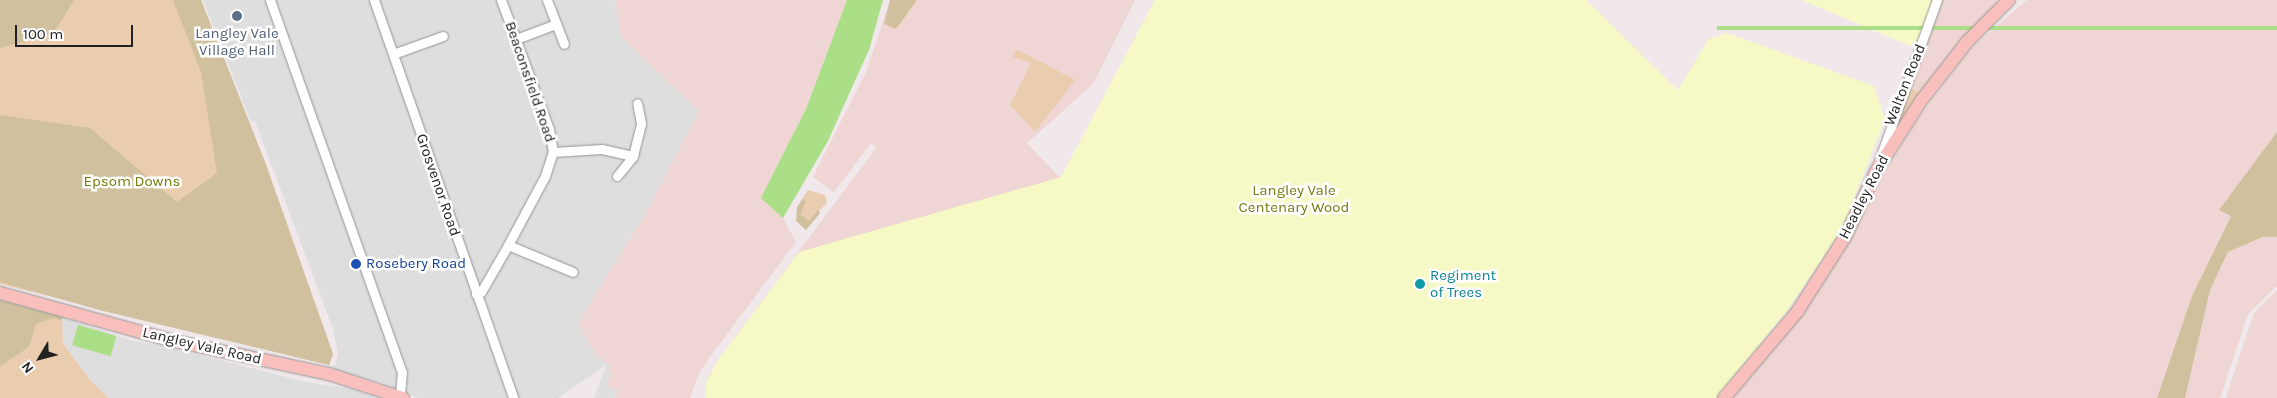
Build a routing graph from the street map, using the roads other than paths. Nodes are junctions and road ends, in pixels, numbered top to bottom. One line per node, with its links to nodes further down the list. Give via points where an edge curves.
1 (270, 0): 21 (street, via 402,372)
2 (374, 0): 11 (street, Grosvenor Road)
3 (501, 0): 9 (street, Beaconsfield Road)
4 (547, 0): 7 (street)
5 (1937, 0): 15 (street, Walton Road, via 1879,152)
6 (2009, 0): 15 (street, Headley Road, via 1992,15 1940,76)
7 (556, 24): 9 (street); 10 (street)
8 (443, 36): 11 (street)
9 (516, 39): 13 (street, Beaconsfield Road, via 549,129)
10 (564, 44)
11 (393, 54): 20 (street, Grosvenor Road)
12 (637, 104): 14 (street, via 641,122)
13 (553, 152): 14 (street, via 602,149); 17 (street, Beaconsfield Road, via 545,176)
14 (633, 156): 16 (street)
15 (1876, 170): 23 (street, Headley Road, via 1845,237 1798,312)
16 (617, 176)
17 (508, 244): 18 (street); 20 (street, Beaconsfield Road, via 481,292)
18 (573, 272)
19 (0, 293): 21 (street, Langley Vale Road, via 170,340 329,374)
20 (476, 294): 22 (street, Grosvenor Road)
21 (401, 397)
22 (513, 398)
23 (1724, 398)

